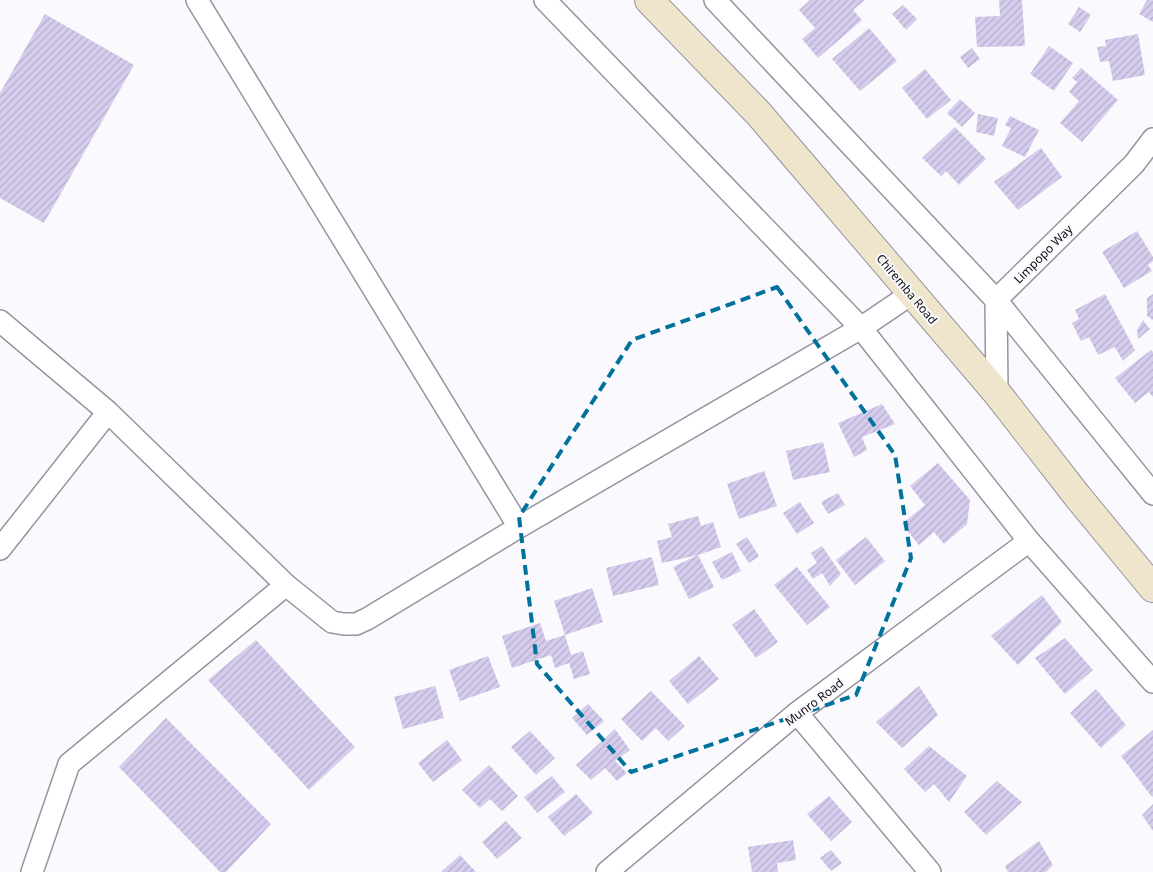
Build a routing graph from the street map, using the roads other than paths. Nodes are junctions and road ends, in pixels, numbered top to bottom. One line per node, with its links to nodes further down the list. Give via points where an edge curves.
1 (197, 0): 13 (street)
2 (545, 0): 9 (street)
3 (649, 0): 6 (main road, Chiremba Road, via 759,114)
4 (715, 0): 7 (street)
5 (1153, 139): 7 (street, Limpopo Way, via 1134,164)
6 (911, 294): 9 (street); 10 (main road, Chiremba Road)
7 (996, 300): 10 (street); 12 (street)
8 (0, 320): 11 (street)
9 (861, 328): 13 (street); 14 (street)
10 (997, 393): 17 (main road, Chiremba Road)
11 (108, 412): 15 (street); 16 (street)
12 (1153, 494)
13 (518, 527): 16 (street, via 356,624 332,622)
14 (1029, 541): 18 (street); 19 (street, Munro Road)
15 (0, 549)
16 (286, 585): 20 (street, via 69,764)
17 (1153, 588)
18 (1153, 682)
19 (797, 713): 21 (street, Munro Road); 22 (street)
20 (32, 872)
21 (607, 872)
22 (930, 872)

